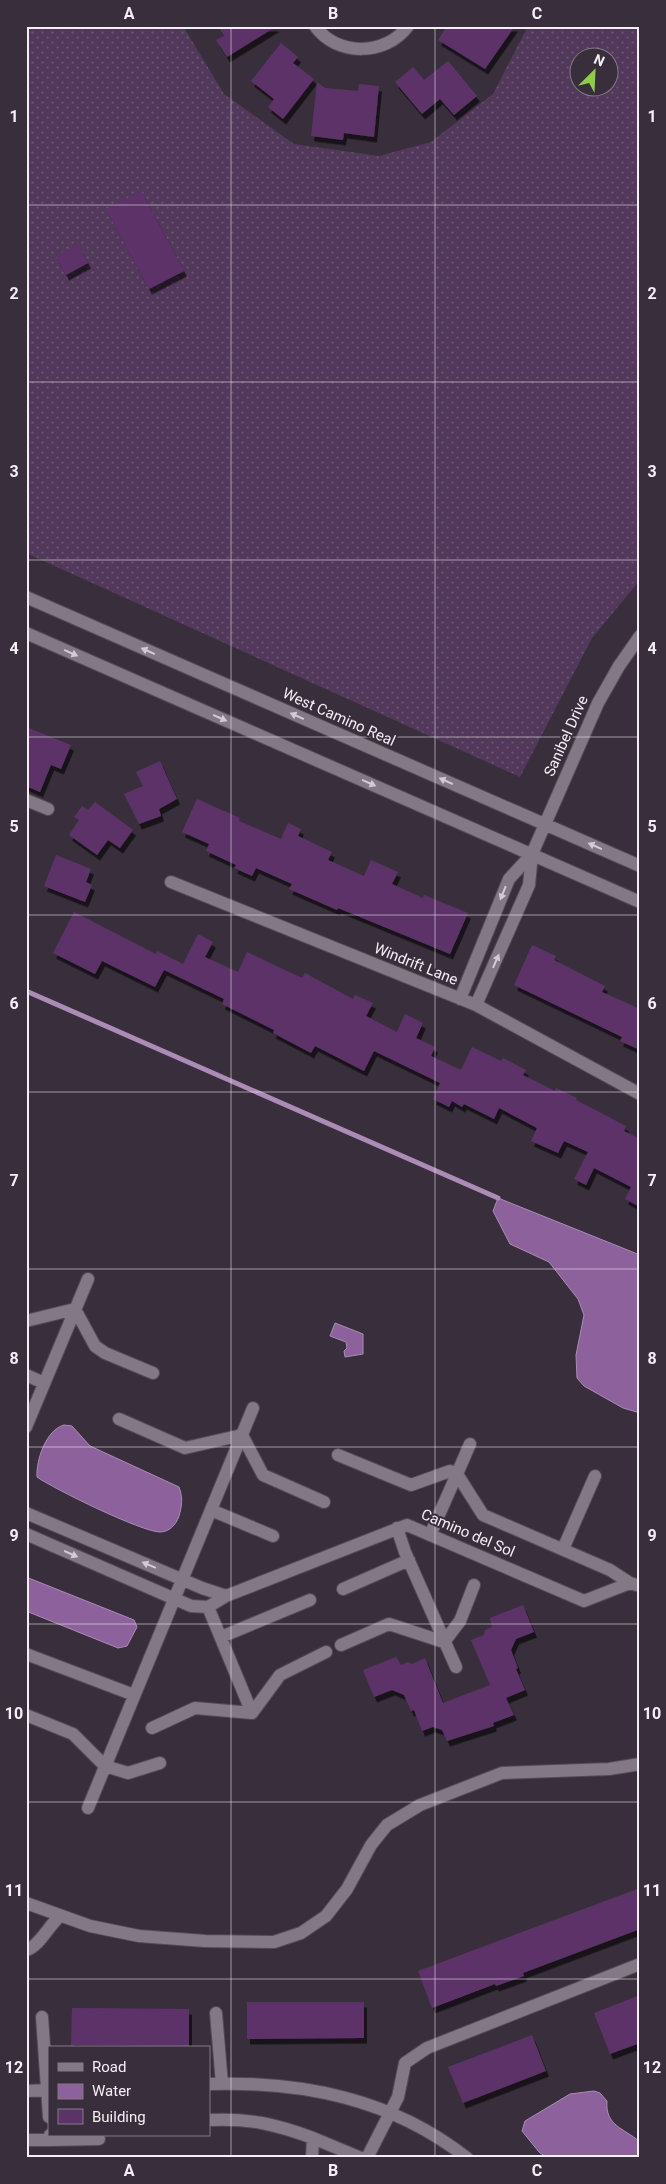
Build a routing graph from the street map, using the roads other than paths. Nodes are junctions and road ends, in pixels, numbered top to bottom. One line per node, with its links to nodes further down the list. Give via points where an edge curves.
1 (315, 26): 2 (street, via 334,43 365,50 396,39)
2 (408, 26)
3 (26, 597): 8 (street, West Camino Real, one-way to 3)
4 (26, 633): 9 (street, one-way to 9)
5 (640, 636): 8 (street, Sanibel Drive, via 618,666 598,703)
6 (26, 800): 7 (street)
7 (48, 809)
8 (545, 824): 9 (street, Sanibel Drive); 10 (street, West Camino Real, one-way to 8)
9 (532, 854): 12 (street); 13 (street, Sanibel Drive, one-way to 13, via 509,879); 14 (street, Sanibel Drive, one-way to 9, via 529,885)
10 (640, 866)
11 (171, 882): 13 (street, Windrift Lane)
12 (640, 902)
13 (460, 999): 14 (street, Windrift Lane)
14 (476, 1005): 15 (street, Windrift Lane)
15 (640, 1094)
16 (88, 1278): 17 (street)
17 (75, 1309): 18 (street); 19 (street, via 95,1346); 21 (street)
18 (26, 1321)
19 (153, 1373)
20 (26, 1375): 21 (street)
21 (44, 1383): 24 (street)
22 (252, 1408): 25 (street)
23 (119, 1419): 25 (street, via 185,1448)
24 (26, 1426)
25 (242, 1434): 30 (street, via 263,1475); 31 (street)
26 (470, 1444): 28 (street)
27 (338, 1455): 28 (street, via 411,1485 450,1471)
28 (456, 1474): 35 (street); 37 (street, via 483,1515)
29 (595, 1476): 37 (street)
30 (324, 1502)
31 (210, 1510): 36 (street); 39 (street)
32 (26, 1513): 39 (street, one-way to 32)
33 (397, 1528): 35 (street, Camino del Sol, via 407,1525); 38 (street); 43 (street, Camino del Sol)
34 (26, 1534): 44 (street, one-way to 44)
35 (430, 1535): 40 (street, Camino del Sol, via 584,1601)
36 (273, 1536)
37 (563, 1549): 40 (street)
38 (409, 1560): 42 (street); 48 (street)
39 (182, 1579): 43 (street); 44 (street)
40 (635, 1584)
41 (474, 1585): 48 (street, via 460,1621)
42 (343, 1589)
43 (226, 1596): 46 (street, Camino del Sol)
44 (173, 1599): 46 (street, via 191,1606); 53 (street)
45 (310, 1600): 47 (street)
46 (208, 1607): 47 (street)
47 (221, 1637): 54 (street)
48 (444, 1642): 49 (street, via 389,1624); 52 (street)
49 (341, 1645)
50 (326, 1652): 54 (street, via 280,1675)
51 (26, 1654): 53 (street)
52 (456, 1667)
53 (134, 1695): 59 (street)
54 (252, 1713): 56 (street, via 195,1708)
55 (26, 1716): 59 (street, via 73,1734)
56 (152, 1728)
57 (160, 1763): 59 (street, via 128,1773)
58 (640, 1764): 62 (street, via 609,1769 502,1773 420,1805 388,1825 371,1845 347,1889 326,1916 301,1933 274,1942 138,1936)
59 (105, 1766): 60 (street)
60 (88, 1808)
61 (26, 1903): 62 (street)
62 (60, 1916): 63 (street, via 39,1942)
63 (26, 1950)
64 (640, 1964): 71 (street, via 427,2048 405,2063 398,2096)
65 (216, 2013): 68 (street)
66 (42, 2017): 69 (street)
67 (210, 2084): 68 (street)
68 (222, 2084): 71 (street, via 303,2088 344,2096)
69 (48, 2090): 70 (street)
70 (26, 2091)
71 (390, 2113): 79 (street); 80 (street, via 422,2128)
72 (210, 2120): 74 (street, via 239,2118)
73 (50, 2138): 75 (street); 76 (street)
74 (313, 2138): 77 (street); 78 (street)
75 (99, 2139)
76 (26, 2140)
77 (312, 2158)
78 (362, 2158)
79 (367, 2158)
80 (467, 2158)

